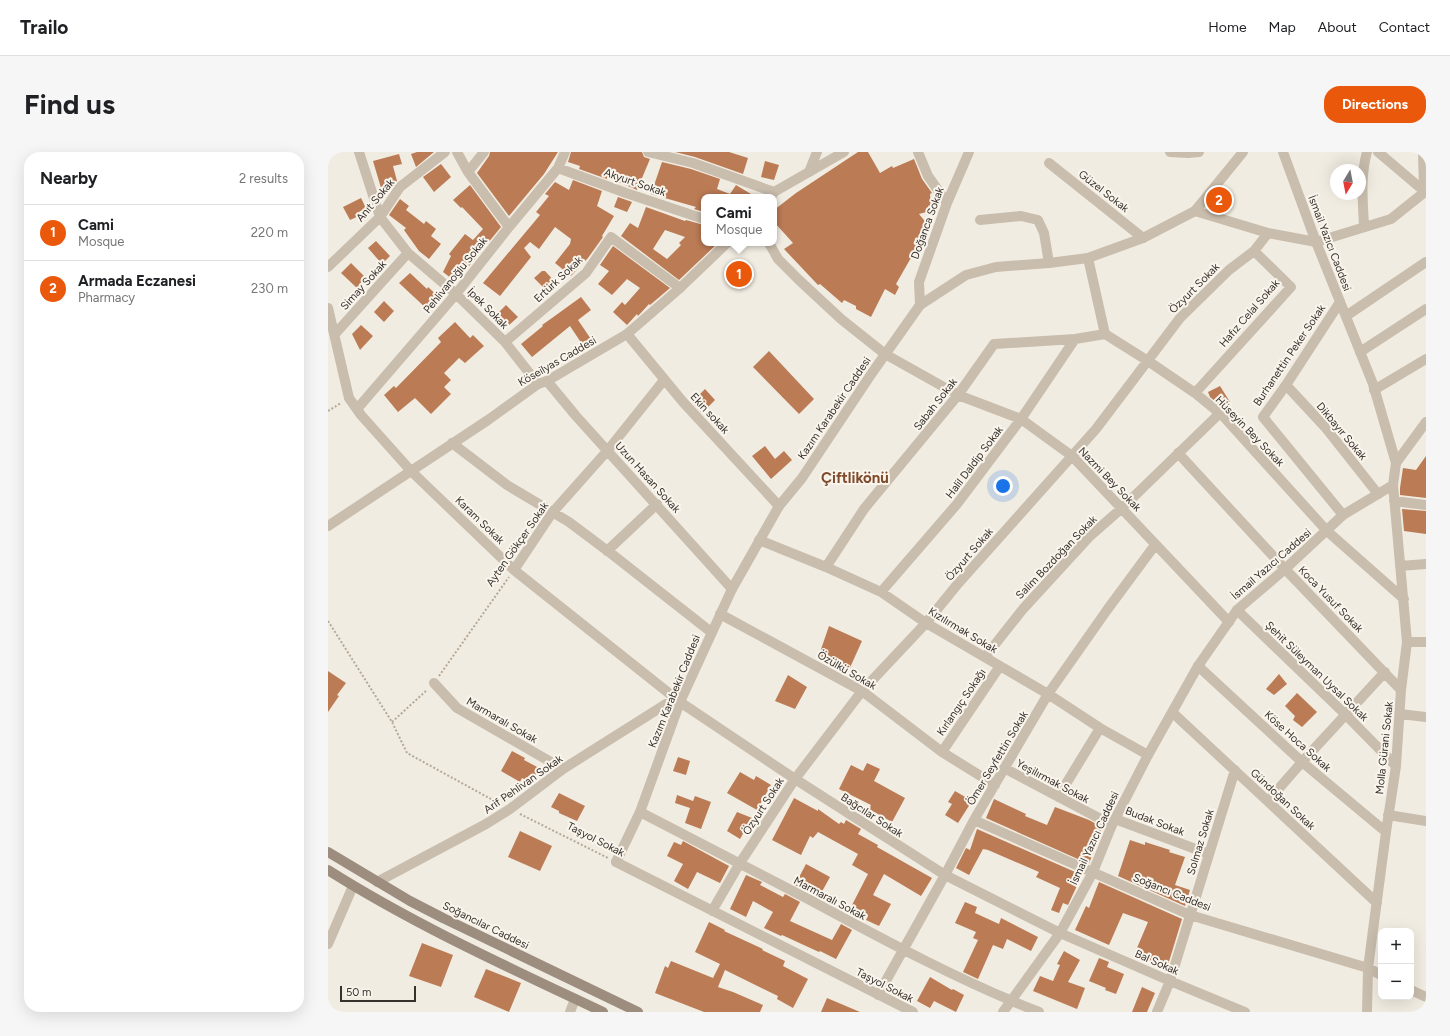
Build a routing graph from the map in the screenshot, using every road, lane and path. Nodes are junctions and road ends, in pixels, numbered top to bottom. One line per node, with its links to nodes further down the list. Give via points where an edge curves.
1 (359, 152): 26 (street, İpek Sokak)
2 (445, 152): 26 (street, Anıt Sokak, via 400,187)
3 (457, 152): 20 (street)
4 (484, 152): 20 (street)
5 (565, 152): 19 (street, Pehlivanoğlu Sokak)
6 (648, 152): 23 (street, via 693,163)
7 (817, 152): 21 (street)
8 (844, 152): 21 (street)
9 (918, 152): 24 (street, via 928,176)
10 (968, 152): 24 (street, Doğanca Sokak)
11 (1170, 152): 12 (street)
12 (1200, 152)
13 (1243, 152): 25 (street, Kazım Karabekir Caddesi)
14 (1283, 152): 33 (street, İsmail Yazıcı Caddesi)
15 (1367, 152): 30 (street, via 1362,184)
16 (1378, 152): 22 (street)
17 (1423, 152): 22 (street)
18 (1049, 163): 32 (street, Güzel Sokak)
19 (558, 168): 27 (street, Akyurt Sokak); 29 (street, Pehlivanoğlu Sokak)
20 (468, 172): 29 (street)
21 (808, 172): 23 (street)
22 (1425, 191): 30 (street, via 1391,219)
23 (772, 194)
24 (946, 203): 45 (street, Doğanca Sokak, via 919,282)
25 (1195, 212): 31 (street); 32 (street, Kazım Karabekir Caddesi)
26 (380, 216): 37 (street, İpek Sokak); 41 (street, Anıt Sokak)
27 (701, 218)
28 (980, 220): 40 (street, via 1021,216 1038,220 1044,233)
29 (509, 227): 43 (street, Pehlivanoğlu Sokak)
30 (1364, 227): 33 (street)
31 (1268, 233): 33 (street); 36 (street, Özyurt Sokak)
32 (1143, 238): 38 (street, Kazım Karabekir Caddesi)
33 (1316, 242): 44 (street, İsmail Yazıcı Caddesi)
34 (724, 246): 42 (street, Köseilyas Caddesi)
35 (771, 246): 55 (street, Nazmi Bey Sokak, via 778,259 798,280)
36 (1254, 251): 57 (street, Özyurt Sokak, via 1229,270 1180,318); 62 (street, Hafız Celal Sokak, via 1291,287)
37 (408, 254): 43 (street, İpek Sokak); 49 (street, Simay Sokak)
38 (1088, 258): 40 (street, Kazım Karabekir Caddesi); 51 (street)
39 (1426, 262): 48 (street)
40 (1049, 263): 45 (street, Kazım Karabekir Caddesi, via 996,267 966,275)
41 (328, 267)
42 (680, 288): 50 (street, Köseilyas Caddesi); 53 (street, Ertürk Sokak, via 611,237 586,273)
43 (456, 294): 53 (street, İpek Sokak); 65 (street, Pehlivanoğlu Sokak)
44 (1340, 302): 48 (street, İsmail Yazıcı Caddesi); 60 (street, Burhanettin Peker Sokak)
45 (920, 305): 55 (street, Kazım Karabekir Caddesi)
46 (328, 308): 49 (street, Karam Sokak)
47 (1426, 309): 54 (street)
48 (1346, 316): 54 (street, İsmail Yazıcı Caddesi)
49 (335, 334): 64 (street, Karam Sokak)
50 (627, 334): 58 (street, Ekin sokak); 59 (street, Köseilyas Caddesi)
51 (1105, 334): 52 (street, Sabah Sokak); 57 (street, Hüseyin Bey Sokak)
52 (1075, 338): 63 (street, Sabah Sokak, via 994,344); 68 (street, Halil Daldip Sokak)
53 (505, 342): 59 (street, İpek Sokak)
54 (1360, 352): 61 (street, İsmail Yazıcı Caddesi)
55 (885, 354): 63 (street, Nazmi Bey Sokak); 81 (street, Kazım Karabekir Caddesi, via 802,478)
56 (1426, 359): 61 (street)
57 (1148, 361): 62 (street, Hüseyin Bey Sokak); 73 (street, Özyurt Sokak)
58 (664, 380): 71 (street, Ayten Gökçer Sokak); 81 (street, Ekin sokak)
59 (542, 383): 70 (street, Köseilyas Caddesi); 71 (street, Uzun Hasan Sokak)
60 (1286, 386): 77 (street, Dikbayır Sokak, via 1325,427); 84 (street, Burhanettin Peker Sokak, via 1263,417)
61 (1374, 390): 74 (street, İsmail Yazıcı Caddesi)
62 (1195, 393): 67 (street, Hüseyin Bey Sokak)
63 (958, 395): 68 (street, Nazmi Bey Sokak); 92 (street, Sabah Sokak, via 864,509)
64 (349, 398): 65 (street, Karam Sokak); 66 (path)
65 (357, 409): 75 (street, Karam Sokak)
66 (328, 411)
67 (1220, 413): 72 (street, Salim Bozdoğan Sokak); 86 (street, Hüseyin Bey Sokak)
68 (1021, 419): 73 (street, Nazmi Bey Sokak); 96 (street, Halil Daldip Sokak, via 957,504)
69 (1426, 422): 74 (street)
70 (452, 443): 75 (street, Köseilyas Caddesi); 83 (street, via 507,485)
71 (608, 450): 79 (street, Uzun Hasan Sokak); 83 (street, Ayten Gökçer Sokak)
72 (1178, 453): 82 (street, Salim Bozdoğan Sokak); 93 (street, Koca Yusuf Sokak)
73 (1072, 456): 82 (street, Nazmi Bey Sokak); 102 (street, Özyurt Sokak)
74 (1396, 463): 76 (street, İsmail Yazıcı Caddesi)
75 (411, 471): 85 (street, Köseilyas Caddesi); 94 (street, Karam Sokak)
76 (1393, 485): 77 (street, İsmail Yazıcı Caddesi); 78 (street, Molla Gürani Sokak)
77 (1378, 494): 84 (street, İsmail Yazıcı Caddesi)
78 (1394, 501): 80 (street); 91 (street, Molla Gürani Sokak)
79 (657, 504): 89 (street); 95 (street, Uzun Hasan Sokak)
80 (1426, 505)
81 (779, 506): 87 (street, Kazım Karabekir Caddesi)
82 (1122, 508): 88 (street, Nazmi Bey Sokak); 106 (street, Salim Bozdoğan Sokak, via 1089,537 1023,609)
83 (552, 512): 89 (street); 94 (street, Ayten Gökçer Sokak)
84 (1343, 515): 86 (street, İsmail Yazıcı Caddesi)
85 (328, 526)
86 (1327, 531): 93 (street, İsmail Yazıcı Caddesi); 97 (street, Hüseyin Bey Sokak)
87 (759, 540): 92 (street, Kızılırmak Sokak); 95 (street, Kazım Karabekir Caddesi)
88 (1155, 545): 101 (street, Nazmi Bey Sokak); 113 (street, Ömer Seyfettin Sokak)
89 (607, 551): 103 (street)
90 (1426, 564): 91 (street)
91 (1400, 566): 97 (street, Molla Gürani Sokak)
92 (826, 567): 96 (street, Kızılırmak Sokak)
93 (1285, 569): 98 (street, İsmail Yazıcı Caddesi); 109 (street, Koca Yusuf Sokak)
94 (514, 570): 110 (path, Ayten Gökçer Sokak); 114 (street, Karam Sokak)
95 (732, 588): 99 (street, Kazım Karabekir Caddesi)
96 (881, 592): 102 (street, Kızılırmak Sokak)
97 (1404, 599): 104 (street, Molla Gürani Sokak)
98 (1237, 610): 101 (street, İsmail Yazıcı Caddesi); 116 (street, Şehit Süleyman Uysal Sokak)
99 (720, 614): 103 (street, Kazım Karabekir Caddesi); 112 (street, Özülkü Sokak)
100 (328, 621): 119 (path, Taşyol Sokak)
101 (1229, 622): 108 (street, İsmail Yazıcı Caddesi)
102 (926, 623): 106 (street, Kızılırmak Sokak); 112 (street, Özyurt Sokak)
103 (711, 632): 114 (street, Kazım Karabekir Caddesi)
104 (1407, 642): 105 (street); 111 (street, Molla Gürani Sokak)
105 (1426, 642)
106 (985, 657): 107 (street, Kızılırmak Sokak)
107 (1000, 666): 113 (street, Kızılırmak Sokak); 121 (street, Kırlangıç Sokağı)
108 (1198, 666): 115 (street, İsmail Yazıcı Caddesi); 123 (street, Köse Hoca Sokak)
109 (1385, 672): 111 (street, Koca Yusuf Sokak); 116 (street)
110 (434, 683): 119 (path, Ayten Gökçer Sokak); 126 (street, Marmaralı Sokak, via 457,708)
111 (1401, 690): 117 (street, Molla Gürani Sokak)
112 (862, 691): 121 (street, Özülkü Sokak); 128 (street, Özyurt Sokak)
113 (1048, 694): 120 (street, Kızılırmak Sokak); 125 (street, Ömer Seyfettin Sokak)
114 (680, 702): 126 (street, Arif Pehlivan Sokak, via 666,704); 128 (street, Bağcılar Sokak); 133 (street, Kazım Karabekir Caddesi)
115 (1173, 712): 122 (street, İsmail Yazıcı Caddesi); 127 (street, Gündoğan Sokak)
116 (1345, 714): 123 (street); 124 (street, Şehit Süleyman Uysal Sokak)
117 (1400, 714): 118 (street); 124 (street, Molla Gürani Sokak)
118 (1426, 717)
119 (392, 722): 132 (path, Taşyol Sokak, via 407,753)
120 (1100, 728): 122 (street, Kızılırmak Sokak); 130 (street)
121 (942, 752): 129 (street, Özülkü Sokak)
122 (1148, 755): 137 (street, İsmail Yazıcı Caddesi)
123 (1302, 762): 131 (street); 138 (street, Köse Hoca Sokak)
124 (1396, 766): 134 (street, Molla Gürani Sokak)
125 (1004, 768): 129 (street, Ömer Seyfettin Sokak); 130 (street, Yeşilırmak Sokak)
126 (563, 769): 132 (street, Arif Pehlivan Sokak)
127 (1235, 770): 131 (street, Gündoğan Sokak); 140 (street, Solmaz Sokak)
128 (795, 780): 142 (street, Özyurt Sokak); 145 (street, Bağcılar Sokak)
129 (995, 785): 135 (street, Ömer Seyfettin Sokak)
130 (1058, 797): 137 (street, Yeşilırmak Sokak)
131 (1268, 801): 148 (street, Gündoğan Sokak)
132 (510, 809): 141 (path, Taşyol Sokak); 146 (street, Arif Pehlivan Sokak)
133 (640, 812): 141 (street, Kazım Karabekir Caddesi); 142 (street, Marmaralı Sokak)
134 (1388, 815): 136 (street); 138 (street, Molla Gürani Sokak)
135 (974, 820): 144 (street, Soğancı Caddesi); 145 (street, Ömer Seyfettin Sokak)
136 (1426, 821)
137 (1114, 822): 140 (street, Budak Sokak); 144 (street, İsmail Yazıcı Caddesi)
138 (1386, 832): 148 (street, Molla Gürani Sokak)
139 (328, 852): 146 (main road, Soğancılar Caddesi)
140 (1209, 854): 150 (street, Solmaz Sokak)
141 (616, 862): 149 (street, Taşyol Sokak)
142 (740, 863): 149 (street, Özyurt Sokak); 153 (street, Marmaralı Sokak)
143 (328, 870): 147 (main road)
144 (1093, 872): 150 (street, Soğancı Caddesi); 151 (street, İsmail Yazıcı Caddesi)
145 (945, 875): 151 (street, Bağcılar Sokak); 153 (street, Ömer Seyfettin Sokak)
146 (377, 882): 164 (main road, Soğancılar Caddesi, via 443,918)
147 (353, 886): 152 (street); 160 (main road, via 419,923)
148 (1376, 903): 154 (street, Molla Gürani Sokak)
149 (712, 911): 158 (street, Taşyol Sokak)
150 (1190, 915): 154 (street, Soğancı Caddesi); 156 (street, Solmaz Sokak)
151 (1060, 933): 156 (street, Bal Sokak); 161 (street, İsmail Yazıcı Caddesi)
152 (328, 944)
153 (903, 950): 158 (street, Ömer Seyfettin Sokak); 161 (street, Marmaralı Sokak)
154 (1368, 968): 155 (street, Soğancı Caddesi); 170 (street, Molla Gürani Sokak)
155 (1378, 973)
156 (1170, 981): 168 (street, Solmaz Sokak); 169 (street, Bal Sokak)
157 (1414, 991): 159 (street)
158 (878, 995): 165 (street, Taşyol Sokak)
159 (1426, 997)
160 (575, 999): 162 (street); 163 (main road)
161 (1011, 1001): 166 (street, İsmail Yazıcı Caddesi); 167 (street, Marmaralı Sokak)
162 (570, 1012)
163 (603, 1012)
164 (638, 1012)
165 (913, 1012)
166 (1003, 1012)
167 (1039, 1012)
168 (1157, 1012)
169 (1244, 1012)
170 (1367, 1012)

